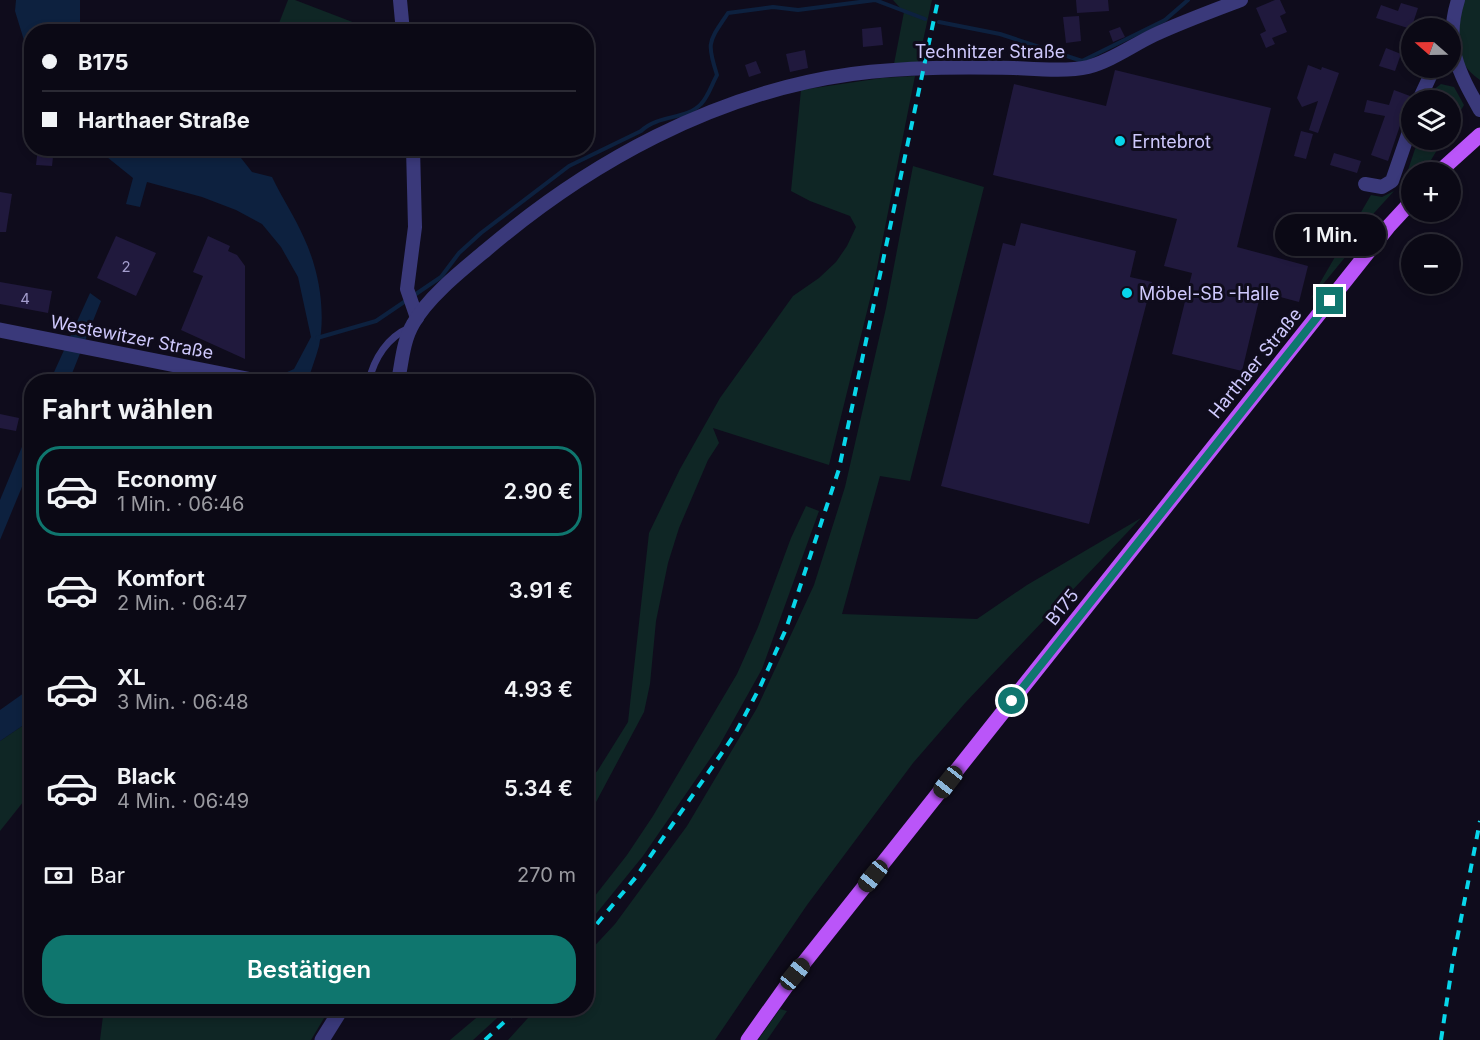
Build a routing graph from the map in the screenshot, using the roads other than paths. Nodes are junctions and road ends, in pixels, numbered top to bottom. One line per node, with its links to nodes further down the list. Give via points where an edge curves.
1 (400, 0): 5 (street)
2 (1241, 0): 15 (street, Technitzer Straße, via 1155,34 1086,68 923,68 863,73 757,95 646,142 582,177 468,265)
3 (1458, 0): 4 (street)
4 (1454, 18)
5 (402, 24)
6 (1461, 76): 7 (street); 8 (street)
7 (1480, 88)
8 (1480, 110)
9 (1480, 135): 12 (main road)
10 (1403, 150): 13 (street, via 1392,181 1382,187)
11 (413, 156): 15 (street, via 416,196 409,295)
12 (1450, 162)
13 (1365, 184)
14 (1401, 213): 20 (main road, Harthaer Straße)
15 (414, 322): 18 (lane, via 384,347); 19 (street)
16 (0, 330): 17 (street, Westewitzer Straße)
17 (220, 374)
18 (371, 374)
19 (399, 374)
20 (1132, 550): 23 (main road, B175, via 795,974)
21 (337, 1016): 22 (street)
22 (322, 1040)
23 (748, 1040)

